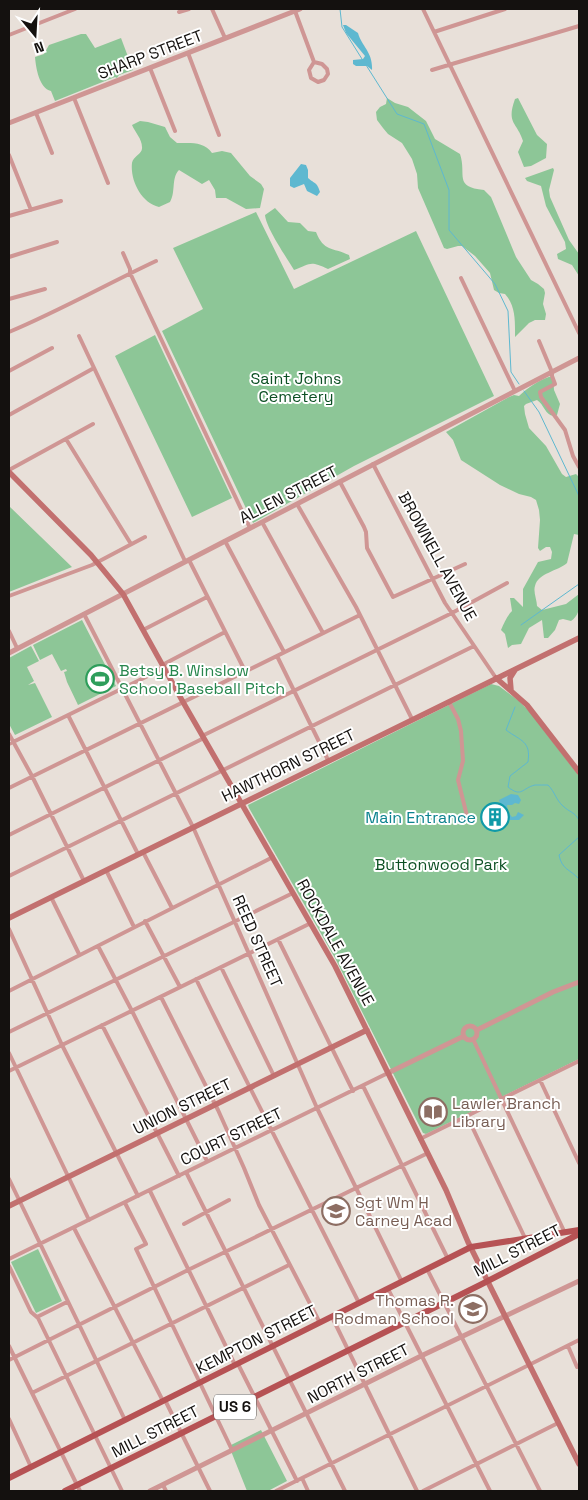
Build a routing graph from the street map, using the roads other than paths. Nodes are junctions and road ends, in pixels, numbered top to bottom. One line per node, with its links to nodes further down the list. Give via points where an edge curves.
1 (75, 9): 10 (street)
2 (189, 9): 7 (street)
3 (212, 9): 11 (street)
4 (423, 9): 9 (street)
5 (505, 9): 9 (street)
6 (297, 10): 11 (street, SHARP STREET); 13 (street)
7 (179, 12)
8 (579, 26): 14 (street)
9 (434, 32): 14 (street)
10 (9, 35)
11 (225, 38): 12 (street, SHARP STREET)
12 (188, 53): 15 (street, SHARP STREET); 21 (street)
13 (314, 62): 13 (street, via 309,70 311,78 318,82 324,80 327,68)
14 (450, 64): 16 (street); 37 (street)
15 (150, 68): 17 (street, SHARP STREET); 20 (street)
16 (432, 70)
17 (74, 98): 18 (street, SHARP STREET); 24 (street)
18 (36, 112): 19 (street, SHARP STREET); 22 (street)
19 (9, 123)
20 (175, 131)
21 (219, 135)
22 (52, 153)
23 (9, 155): 26 (street)
24 (108, 183)
25 (61, 201): 26 (street)
26 (30, 210): 27 (street)
27 (9, 216)
28 (57, 242): 30 (street)
29 (123, 253): 32 (street)
30 (9, 257)
31 (156, 261): 32 (street)
32 (130, 273): 36 (street, via 38,321); 57 (street)
33 (461, 278): 45 (street)
34 (45, 289): 35 (street)
35 (9, 299)
36 (9, 332)
37 (579, 333)
38 (79, 336): 42 (street)
39 (539, 341): 44 (street)
40 (52, 348): 43 (street)
41 (579, 358): 44 (street, ALLEN STREET)
42 (94, 368): 48 (street); 61 (street)
43 (9, 371)
44 (552, 372): 45 (street, ALLEN STREET); 52 (street, via 555,384 540,392 541,397 565,430)
45 (515, 391): 47 (street, ALLEN STREET)
46 (486, 398): 47 (street)
47 (489, 404): 51 (street, ALLEN STREET)
48 (9, 415)
49 (93, 424): 50 (street)
50 (66, 439): 53 (street); 60 (street)
51 (374, 464): 54 (street, ALLEN STREET); 64 (street, BROWNELL AVENUE)
52 (579, 467)
53 (9, 471): 62 (main road, ROCKDALE AVENUE)
54 (340, 482): 55 (street, ALLEN STREET); 64 (street, via 364,527 367,548 393,598)
55 (297, 504): 56 (street, ALLEN STREET); 71 (street)
56 (262, 522): 57 (street, ALLEN STREET); 75 (street)
57 (250, 528): 59 (street, ALLEN STREET)
58 (145, 536): 60 (street)
59 (225, 541): 61 (street, ALLEN STREET); 80 (street)
60 (131, 544): 62 (street)
61 (187, 560): 66 (street, ALLEN STREET); 68 (street)
62 (97, 562): 66 (main road, ROCKDALE AVENUE); 67 (street)
63 (465, 564): 64 (street)
64 (433, 579): 69 (street, BROWNELL AVENUE)
65 (507, 584): 69 (street)
66 (123, 594): 70 (street, ALLEN STREET); 72 (main road, ROCKDALE AVENUE)
67 (9, 596)
68 (206, 597): 72 (street); 74 (street)
69 (452, 613): 77 (street, BROWNELL AVENUE); 79 (street)
70 (84, 614): 78 (street, ALLEN STREET); 88 (street, REED STREET)
71 (360, 615): 75 (street); 79 (street)
72 (143, 630): 83 (main road, ROCKDALE AVENUE)
73 (9, 631): 78 (street)
74 (225, 632): 83 (street); 85 (street)
75 (323, 633): 80 (street)
76 (579, 638): 84 (main road, HAWTHORN STREET)
77 (474, 646): 86 (street, BROWNELL AVENUE); 87 (street)
78 (17, 648): 81 (street, ALLEN STREET)
79 (377, 650): 87 (street); 89 (street)
80 (284, 652): 82 (street)
81 (9, 653)
82 (277, 656): 85 (street); 89 (street)
83 (163, 666): 88 (street); 92 (main road, ROCKDALE AVENUE)
84 (515, 670): 86 (main road, HAWTHORN STREET); 90 (main road, via 510,678)
85 (245, 671): 92 (street)
86 (496, 678): 90 (main road, BROWNELL AVENUE); 91 (main road, HAWTHORN STREET)
87 (395, 685): 94 (street); 96 (street)
88 (122, 688): 93 (street); 95 (street, REED STREET)
89 (294, 690): 96 (street); 98 (street)
90 (511, 690): 103 (main road, BROWNELL AVENUE, via 532,710)
91 (449, 701): 94 (main road, HAWTHORN STREET); 111 (street, via 461,731 463,761 459,783)
92 (183, 702): 95 (street); 98 (main road, ROCKDALE AVENUE)
93 (68, 715): 99 (street); 100 (street)
94 (412, 719): 102 (main road, HAWTHORN STREET)
95 (140, 723): 100 (street); 101 (street, REED STREET)
96 (311, 726): 102 (street); 104 (street)
97 (9, 734): 99 (street)
98 (203, 737): 101 (street); 104 (main road, ROCKDALE AVENUE)
99 (11, 743): 105 (street)
100 (85, 750): 105 (street); 106 (street)
101 (159, 760): 106 (street); 108 (street, REED STREET)
102 (328, 760): 109 (main road, HAWTHORN STREET)
103 (578, 768)
104 (222, 771): 108 (street); 109 (main road, ROCKDALE AVENUE)
105 (32, 776): 107 (street); 110 (street)
106 (104, 787): 110 (street); 112 (street)
107 (9, 788)
108 (176, 794): 112 (street); 113 (street, REED STREET)
109 (242, 803): 113 (main road, HAWTHORN STREET); 117 (main road, ROCKDALE AVENUE)
110 (50, 814): 114 (street); 115 (street)
111 (468, 820)
112 (121, 821): 115 (street); 116 (street)
113 (193, 828): 116 (main road, HAWTHORN STREET); 121 (street, REED STREET)
114 (9, 834)
115 (67, 848): 119 (street); 120 (street)
116 (141, 853): 118 (main road, HAWTHORN STREET); 124 (street)
117 (273, 857): 121 (street); 122 (main road, ROCKDALE AVENUE)
118 (106, 870): 120 (main road, HAWTHORN STREET); 129 (street)
119 (9, 876)
120 (84, 881): 123 (main road, HAWTHORN STREET)
121 (219, 885): 124 (street); 127 (street, REED STREET)
122 (293, 893): 127 (street); 128 (main road, ROCKDALE AVENUE)
123 (51, 897): 125 (main road, HAWTHORN STREET); 133 (street)
124 (172, 908): 126 (street)
125 (9, 918)
126 (144, 921): 129 (street); 135 (street)
127 (235, 921): 134 (street, REED STREET); 135 (street)
128 (311, 923): 131 (street); 147 (main road, ROCKDALE AVENUE)
129 (134, 927): 132 (street)
130 (9, 929): 137 (street)
131 (278, 939): 134 (street); 153 (street)
132 (98, 946): 133 (street); 138 (street)
133 (80, 954): 137 (street)
134 (249, 954): 136 (street); 156 (street, REED STREET)
135 (163, 956): 138 (street); 141 (street)
136 (221, 967): 139 (street); 160 (street)
137 (32, 978): 142 (street); 145 (street)
138 (115, 979): 144 (street); 145 (street)
139 (196, 980): 141 (street); 163 (street)
140 (579, 982): 148 (street)
141 (180, 987): 143 (street)
142 (9, 991)
143 (161, 997): 144 (street); 166 (street)
144 (132, 1011): 146 (street); 169 (street)
145 (48, 1012): 149 (street); 152 (street)
146 (102, 1025): 152 (street); 171 (street)
147 (367, 1030): 153 (main road, UNION STREET); 159 (main road, ROCKDALE AVENUE)
148 (477, 1030): 150 (street, via 467,1027); 151 (street)
149 (9, 1032)
150 (464, 1036): 151 (street); 159 (street, COURT STREET)
151 (473, 1039): 165 (street)
152 (62, 1045): 157 (street); 174 (street)
153 (332, 1048): 156 (main road, UNION STREET); 164 (street)
154 (9, 1053): 157 (street)
155 (579, 1060): 161 (street)
156 (299, 1064): 160 (main road, UNION STREET); 167 (street, REED STREET)
157 (16, 1068): 158 (street); 181 (street)
158 (9, 1072)
159 (388, 1073): 162 (street, COURT STREET); 172 (main road, ROCKDALE AVENUE)
160 (274, 1076): 163 (main road, UNION STREET)
161 (540, 1080): 165 (street); 177 (street)
162 (363, 1086): 164 (street, COURT STREET); 178 (street)
163 (249, 1088): 166 (main road, UNION STREET); 170 (street)
164 (353, 1091): 167 (street, COURT STREET)
165 (501, 1099): 168 (street); 197 (street)
166 (216, 1104): 169 (main road, UNION STREET); 173 (street)
167 (318, 1108): 170 (street, COURT STREET); 183 (street, REED STREET)
168 (467, 1116): 172 (street); 198 (street)
169 (186, 1119): 171 (main road, UNION STREET); 176 (street)
170 (271, 1131): 173 (street, COURT STREET); 190 (street)
171 (157, 1133): 174 (main road, UNION STREET); 180 (street)
172 (420, 1139): 175 (main road, ROCKDALE AVENUE)
173 (236, 1148): 176 (street, COURT STREET); 195 (street)
174 (117, 1153): 181 (main road, UNION STREET); 185 (street)
175 (428, 1153): 178 (street); 200 (main road, ROCKDALE AVENUE)
176 (207, 1162): 179 (street, COURT STREET)
177 (579, 1163)
178 (402, 1166): 183 (street); 203 (street)
179 (186, 1172): 180 (street, COURT STREET); 191 (street)
180 (179, 1176): 184 (street, COURT STREET)
181 (68, 1177): 187 (main road, UNION STREET); 192 (street)
182 (9, 1179): 187 (street)
183 (356, 1188): 190 (street); 210 (street, REED STREET)
184 (150, 1191): 185 (street, COURT STREET); 207 (street)
185 (138, 1196): 188 (street, COURT STREET)
186 (229, 1200): 191 (street)
187 (19, 1201): 189 (main road, UNION STREET); 199 (street)
188 (125, 1202): 192 (street, COURT STREET); 211 (street, via 146,1244 136,1249)
189 (9, 1206)
190 (312, 1210): 195 (street); 216 (street)
191 (207, 1212): 193 (street); 201 (street)
192 (89, 1220): 194 (street, COURT STREET)
193 (184, 1224)
194 (74, 1228): 199 (street, COURT STREET); 218 (street)
195 (271, 1230): 201 (street); 204 (street)
196 (579, 1232): 197 (main road, KEMPTON STREET / US 6); 208 (main road, MILL STREET / US 6)
197 (564, 1233): 198 (main road, KEMPTON STREET / US 6)
198 (525, 1238): 200 (main road, KEMPTON STREET / US 6)
199 (40, 1244): 202 (street, COURT STREET); 214 (street)
200 (471, 1248): 203 (main road, KEMPTON STREET / US 6); 208 (main road, ROCKDALE AVENUE)
201 (226, 1251): 207 (street); 212 (street)
202 (9, 1259)
203 (448, 1259): 206 (main road, KEMPTON STREET / US 6)
204 (289, 1264): 212 (street); 223 (street)
205 (9, 1266): 220 (street, via 31,1312)
206 (427, 1269): 210 (main road, KEMPTON STREET / US 6); 215 (street)
207 (188, 1270): 211 (street); 217 (street)
208 (488, 1280): 215 (main road, MILL STREET / US 6); 219 (main road, ROCKDALE AVENUE)
209 (579, 1281): 219 (street, NORTH STREET)
210 (402, 1282): 213 (main road, KEMPTON STREET / US 6)
211 (154, 1287): 218 (street); 224 (street)
212 (245, 1287): 217 (street); 231 (street)
213 (388, 1289): 216 (main road, KEMPTON STREET / US 6); 222 (street)
214 (67, 1302): 220 (street); 225 (street)
215 (445, 1302): 222 (main road, MILL STREET / US 6); 226 (street)
216 (359, 1304): 221 (main road, KEMPTON STREET / US 6)
217 (206, 1306): 224 (street); 238 (street)
218 (115, 1307): 225 (street); 229 (street)
219 (506, 1315): 226 (street, NORTH STREET); 239 (main road, ROCKDALE AVENUE)
220 (37, 1316): 227 (street)
221 (332, 1317): 223 (main road, KEMPTON STREET / US 6); 233 (street)
222 (405, 1322): 233 (main road, MILL STREET / US 6); 234 (street)
223 (320, 1323): 231 (main road, KEMPTON STREET / US 6)
224 (170, 1324): 229 (street); 243 (street)
225 (79, 1325): 227 (street); 237 (street)
226 (462, 1337): 234 (street, NORTH STREET); 245 (street)
227 (49, 1340): 235 (street); 241 (street)
228 (579, 1340): 232 (street)
229 (133, 1343): 237 (street); 248 (street)
230 (9, 1346): 235 (street)
231 (273, 1346): 238 (main road, KEMPTON STREET / US 6); 242 (street)
232 (568, 1346): 239 (street); 240 (street)
233 (348, 1350): 242 (main road, MILL STREET / US 6); 244 (street)
234 (421, 1356): 244 (street, NORTH STREET); 249 (street)
235 (14, 1358): 236 (street); 246 (street)
236 (9, 1360)
237 (96, 1361): 241 (street); 253 (street)
238 (237, 1364): 243 (main road, KEMPTON STREET / US 6); 247 (street)
239 (529, 1364): 245 (street); 254 (main road, ROCKDALE AVENUE)
240 (577, 1367)
241 (66, 1376): 246 (street); 257 (street)
242 (290, 1379): 247 (main road, MILL STREET / US 6); 250 (street)
243 (199, 1383): 248 (main road, KEMPTON STREET / US 6); 251 (street)
244 (365, 1385): 250 (street, NORTH STREET); 258 (street)
245 (487, 1386): 249 (street); 259 (street)
246 (32, 1394): 261 (street)
247 (255, 1396): 251 (main road, MILL STREET / US 6); 255 (street)
248 (164, 1401): 253 (main road, KEMPTON STREET / US 6); 256 (street)
249 (446, 1405): 258 (street); 264 (street)
250 (307, 1413): 255 (street, NORTH STREET); 263 (street)
251 (215, 1416): 256 (main road, MILL STREET / US 6); 260 (street)
252 (9, 1419): 266 (street)
253 (126, 1420): 257 (main road, KEMPTON STREET / US 6)
254 (558, 1423): 259 (street); 262 (main road, ROCKDALE AVENUE)
255 (272, 1431): 260 (street, NORTH STREET); 270 (street)
256 (181, 1433): 267 (street); 268 (main road, MILL STREET / US 6)
257 (94, 1435): 261 (main road, KEMPTON STREET / US 6); 268 (street)
258 (389, 1435): 263 (street); 281 (street)
259 (516, 1444): 264 (street); 284 (street)
260 (232, 1450): 267 (street, NORTH STREET)
261 (61, 1452): 266 (main road, KEMPTON STREET / US 6); 272 (street)
262 (577, 1453): 265 (main road, ROCKDALE AVENUE)
263 (332, 1464): 270 (street); 280 (street)
264 (477, 1464): 282 (street); 283 (street)
265 (579, 1464)
266 (31, 1467): 269 (main road, KEMPTON STREET / US 6)
267 (198, 1468): 271 (street, NORTH STREET); 277 (street)
268 (111, 1469): 272 (main road, MILL STREET / US 6); 274 (street)
269 (9, 1478)
270 (300, 1480): 278 (street); 279 (street)
271 (163, 1485): 275 (street, NORTH STREET); 276 (street)
272 (78, 1488): 273 (main road, MILL STREET / US 6)
273 (65, 1491)
274 (122, 1491)
275 (150, 1491)
276 (166, 1491)
277 (210, 1491)
278 (276, 1491)
279 (308, 1491)
280 (345, 1491)
281 (417, 1491)
282 (423, 1491)
283 (490, 1491)
284 (540, 1491)

